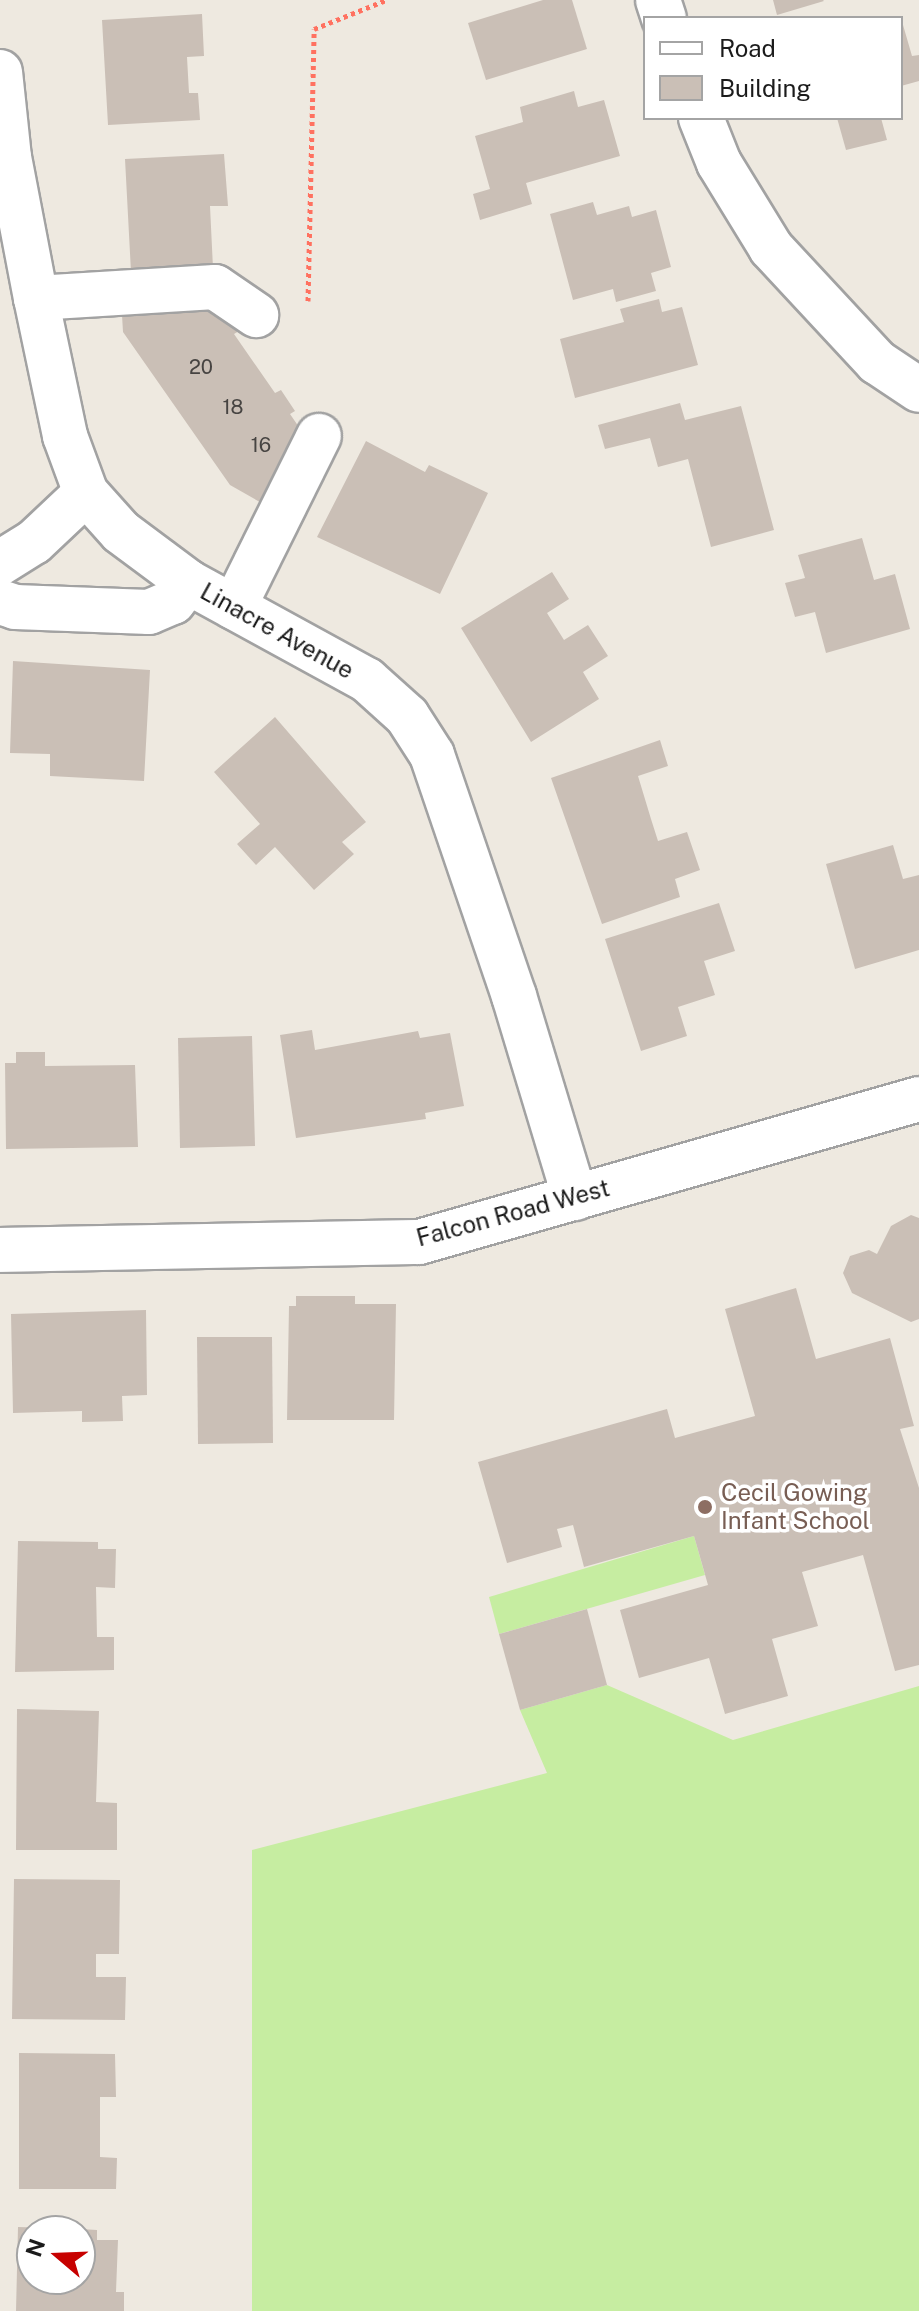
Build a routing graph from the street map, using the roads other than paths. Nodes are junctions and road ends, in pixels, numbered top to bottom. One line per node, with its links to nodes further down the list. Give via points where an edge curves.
1 (0, 72): 3 (street, Linacre Avenue, via 9,157)
2 (702, 120): 5 (street, via 719,163 771,248 877,362)
3 (36, 298): 4 (street, via 215,287); 7 (street, Linacre Avenue, via 65,436)
4 (256, 315)
5 (919, 390)
6 (319, 436): 11 (street)
7 (86, 493): 8 (street, via 34,542); 9 (street, Linacre Avenue, via 121,532)
8 (0, 563)
9 (188, 582): 10 (street, via 173,602 149,612); 11 (street, Linacre Avenue)
10 (0, 602)
11 (234, 607): 13 (street, Linacre Avenue, via 367,680 407,716 432,755 514,996)
12 (919, 1099): 13 (street, Falcon Road West)
13 (575, 1198): 14 (street, Falcon Road West, via 419,1242)
14 (0, 1250)

